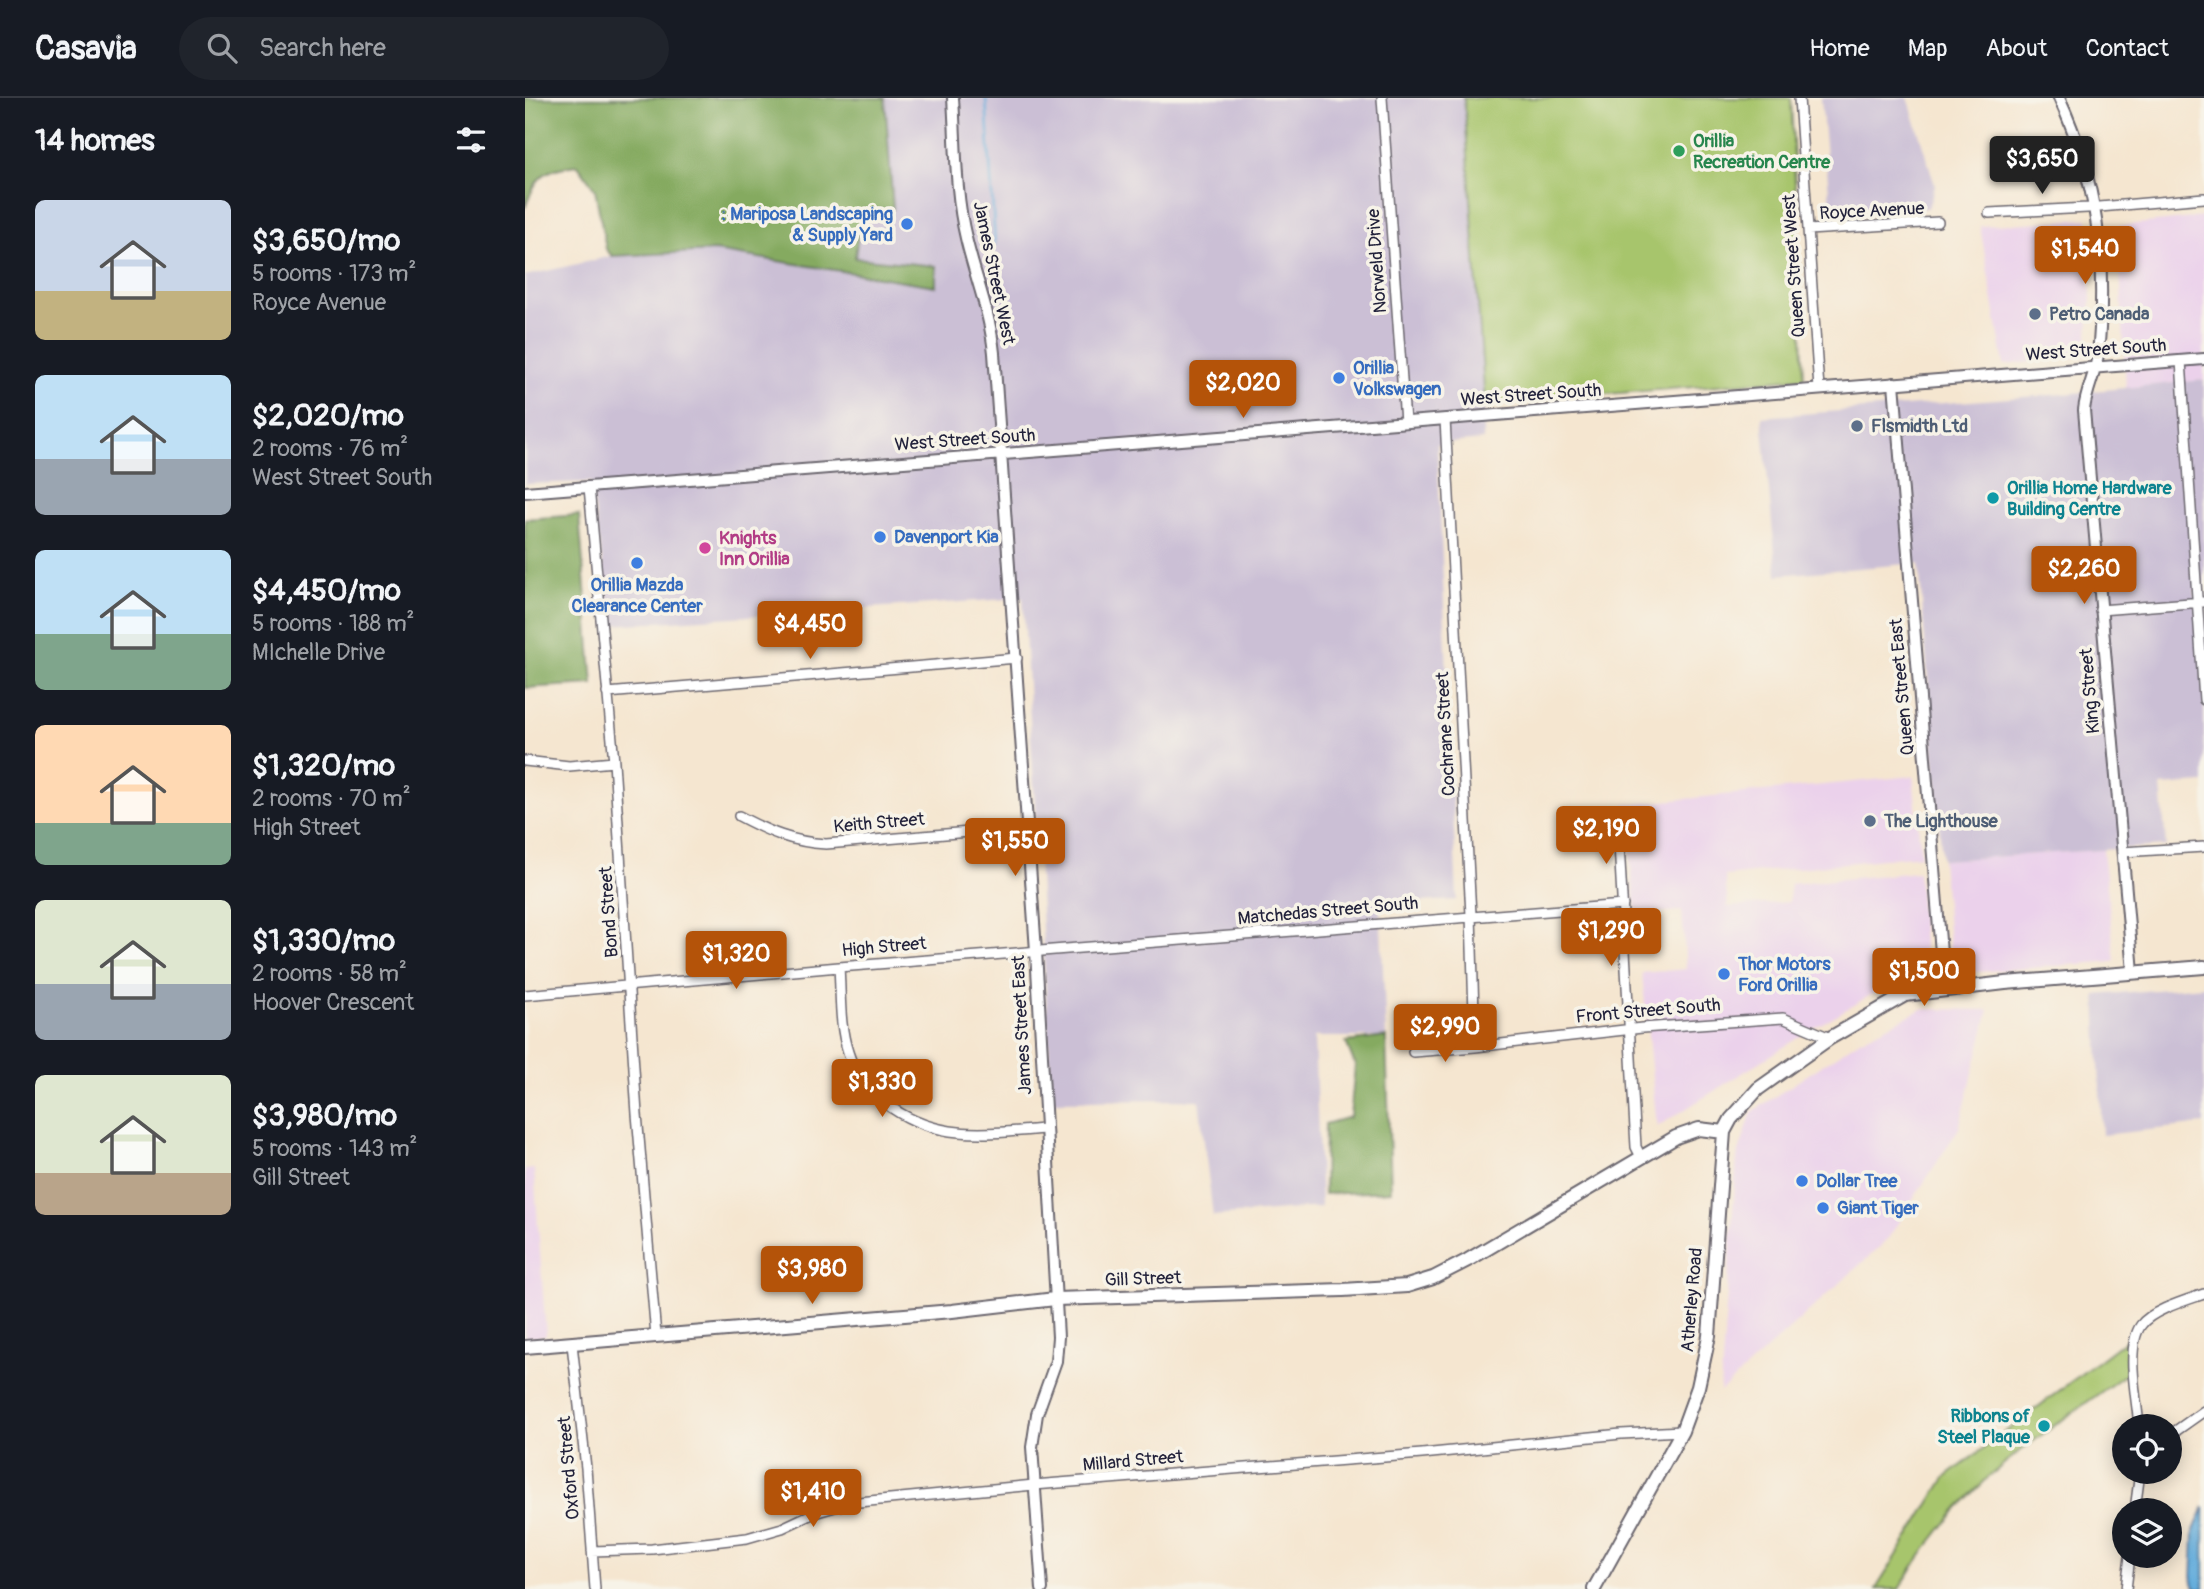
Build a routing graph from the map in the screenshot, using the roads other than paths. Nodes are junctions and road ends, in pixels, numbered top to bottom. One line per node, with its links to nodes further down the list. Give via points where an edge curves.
1 (953, 98): 17 (street, James Street West, via 965,237 992,332)
2 (1382, 98): 16 (street, Norweld Drive)
3 (1799, 98): 9 (street, Queen Street West)
4 (2059, 98): 6 (street, King Street, via 2084,161)
5 (2204, 198): 6 (street)
6 (2096, 208): 7 (street); 12 (street, King Street, via 2102,291)
7 (1989, 213)
8 (1938, 222): 9 (street, Royce Avenue)
9 (1808, 230): 14 (street, Queen Street West)
10 (2204, 359): 11 (street, West Street South)
11 (2181, 361): 12 (street, West Street South); 20 (street)
12 (2096, 366): 13 (street, West Street South); 21 (street, King Street, via 2084,410)
13 (1894, 383): 14 (street, West Street South); 39 (street, Queen Street East)
14 (1819, 389): 15 (street, West Street South)
15 (1445, 419): 16 (street, West Street South); 33 (street, Cochrane Street)
16 (1405, 422): 17 (street, West Street South)
17 (1001, 455): 18 (street, West Street South); 22 (street, James Street East)
18 (589, 487): 19 (street, West Street South); 23 (street, Bond Street)
19 (525, 492)
20 (2201, 602): 21 (street); 24 (street)
21 (2100, 610): 31 (street, King Street)
22 (1017, 658): 23 (street); 29 (street, James Street East)
23 (607, 693): 26 (street, Bond Street)
24 (2204, 700)
25 (525, 761): 26 (street, via 569,766)
26 (614, 762): 38 (street, Bond Street)
27 (739, 816): 29 (street, Keith Street, via 801,843 826,844)
28 (1618, 826): 32 (street)
29 (1028, 827): 34 (street, James Street East)
30 (2204, 847): 31 (street)
31 (2122, 852): 37 (street, King Street)
32 (1623, 905): 33 (street, Matchedas Street South); 41 (street)
33 (1471, 915): 34 (street, Matchedas Street South); 43 (street, Cochrane Street)
34 (1036, 951): 35 (street, High Street); 45 (street, James Street East)
35 (839, 967): 38 (street, High Street); 45 (street, via 848,1053 862,1081 883,1103 941,1130)
36 (2204, 967): 37 (main road)
37 (2133, 972): 39 (main road)
38 (629, 986): 40 (street, High Street); 50 (street, Bond Street)
39 (1944, 989): 42 (main road, via 1905,995)
40 (525, 995)
41 (1629, 1029): 42 (street, Front Street South, via 1783,1018); 43 (street, Front Street South); 47 (street, via 1636,1147)
42 (1830, 1038): 46 (main road, via 1758,1089)
43 (1475, 1047): 44 (street, Front Street South)
44 (1413, 1052)
45 (1045, 1129): 49 (street, James Street East)
46 (1724, 1132): 47 (main road, Gill Street, via 1694,1130); 56 (main road, Atherley Road, via 1707,1347)
47 (1641, 1157): 49 (main road, Gill Street, via 1468,1260 1407,1286)
48 (2204, 1294): 54 (street, via 2142,1324 2134,1346)
49 (1055, 1299): 50 (main road, Gill Street); 57 (street, James Street East, via 1056,1361 1034,1430)
50 (656, 1336): 51 (main road, Gill Street)
51 (572, 1344): 52 (main road, Gill Street); 58 (street, Oxford Street)
52 (525, 1348)
53 (2204, 1411): 55 (street)
54 (2138, 1414)
55 (2182, 1427)
56 (1682, 1431): 57 (street, Millard Street); 62 (main road, Atherley Road)
57 (1034, 1485): 58 (street, Millard Street, via 849,1503 747,1538); 61 (street, James Street East)
58 (592, 1551): 60 (street, Oxford Street)
59 (2129, 1568): 63 (street)
60 (595, 1589)
61 (1042, 1589)
62 (1594, 1589)
63 (2126, 1589)

